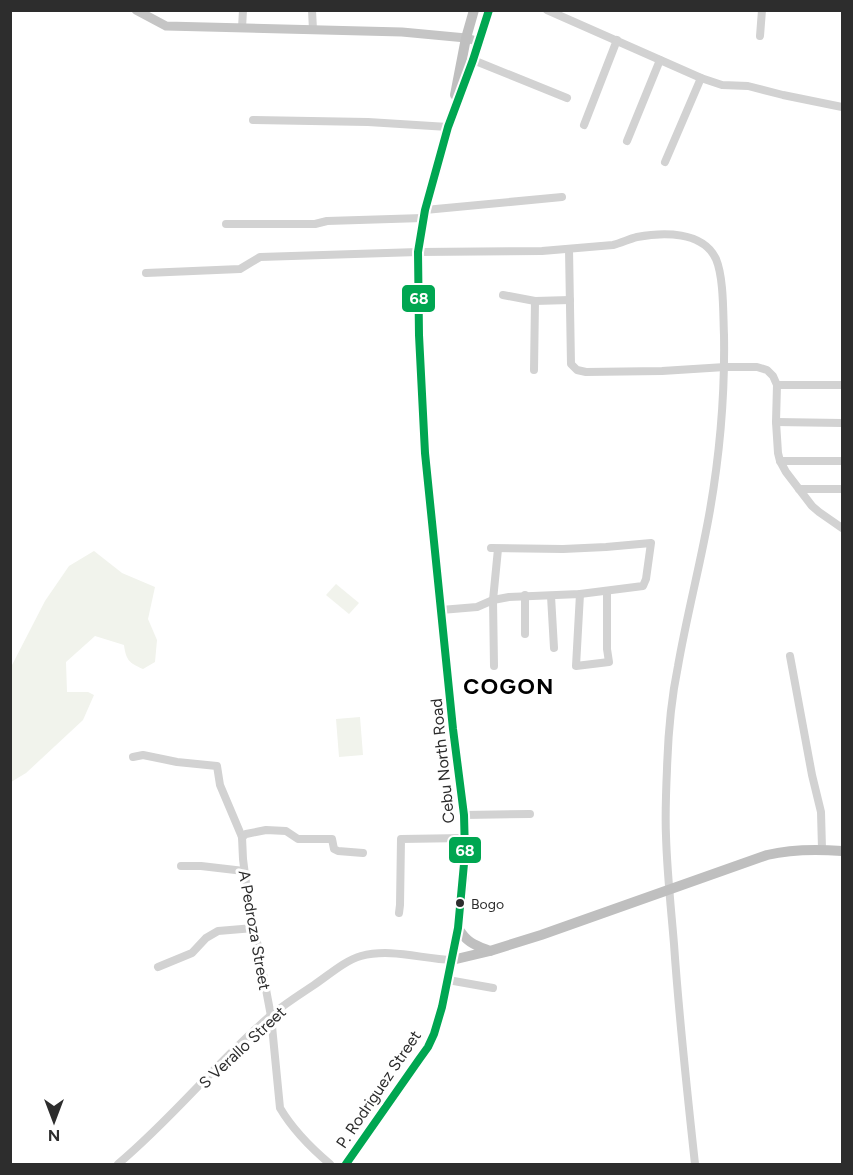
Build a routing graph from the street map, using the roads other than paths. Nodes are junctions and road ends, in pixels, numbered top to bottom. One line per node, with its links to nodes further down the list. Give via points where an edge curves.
1 (136, 10): 9 (main road, via 166,26)
2 (243, 10): 9 (street)
3 (312, 10): 10 (street)
4 (489, 10): 8 (highway, Cebu North Road)
5 (547, 10): 13 (street)
6 (762, 10): 11 (street)
7 (473, 16): 8 (highway); 12 (highway, Cebu North Road)
8 (485, 26): 14 (highway, Cebu North Road)
9 (242, 28): 10 (main road)
10 (313, 30): 12 (main road)
11 (760, 36)
12 (466, 38): 14 (main road); 21 (highway, Cebu North Road)
13 (617, 40): 16 (street); 22 (street)
14 (480, 42): 15 (highway, Cebu North Road)
15 (473, 60): 18 (street); 21 (highway, Cebu North Road)
16 (660, 60): 17 (street); 23 (street)
17 (701, 78): 19 (street); 24 (street)
18 (567, 98)
19 (843, 107)
20 (253, 120): 21 (street)
21 (449, 123): 26 (highway, Cebu North Road)
22 (584, 125)
23 (627, 141)
24 (665, 162)
25 (562, 197): 26 (street)
26 (424, 214): 27 (street, via 315,224); 29 (highway, Cebu North Road)
27 (226, 224)
28 (568, 249): 29 (street); 33 (street); 34 (street, via 613,245 649,235 687,236 700,241 715,258 719,272)
29 (418, 252): 30 (street, via 260,257 240,269); 50 (highway, Cebu North Road, via 425,453)
30 (146, 273)
31 (503, 295): 32 (street)
32 (535, 300): 33 (street); 35 (street)
33 (570, 300): 34 (street, via 571,364 578,370)
34 (724, 367): 36 (street, via 767,370); 65 (street, via 712,499 677,668 670,724 666,834)
35 (534, 370)
36 (777, 385): 37 (street); 38 (street)
37 (843, 385)
38 (776, 422): 39 (street); 40 (street)
39 (843, 423)
40 (780, 461): 41 (street); 42 (street)
41 (843, 461)
42 (799, 489): 43 (street); 44 (street, via 819,512)
43 (843, 489)
44 (843, 528)
45 (607, 591): 46 (street); 46 (street, via 609,662 587,666 576,666); 49 (street, via 643,586 651,543 494,549)
46 (580, 594): 48 (street)
47 (525, 595): 48 (street); 49 (street); 51 (street)
48 (551, 596): 52 (street)
49 (493, 600): 50 (street, via 477,607); 54 (street)
50 (441, 610): 57 (highway, Cebu North Road)
51 (525, 634)
52 (554, 648)
53 (790, 656): 60 (street, via 821,812)
54 (494, 666)
55 (133, 757): 58 (street, A Pedroza Street, via 143,755 217,766 220,785)
56 (530, 814): 57 (street)
57 (464, 815): 59 (highway, Cebu North Road)
58 (242, 837): 62 (street, via 266,830 286,831 298,838 332,839 338,851); 64 (street, A Pedroza Street)
59 (465, 838): 66 (street, via 401,839); 68 (highway, Cebu North Road)
60 (822, 849): 61 (highway); 65 (highway, via 767,855)
61 (843, 851)
62 (363, 853)
63 (181, 866): 64 (street)
64 (244, 871): 67 (street, A Pedroza Street)
65 (669, 890): 69 (highway); 78 (street)
66 (399, 913)
67 (254, 928): 71 (street, via 218,931 192,953); 74 (street, A Pedroza Street)
68 (458, 928): 69 (highway, via 470,943); 70 (highway, Cebu North Road)
69 (490, 951): 70 (highway)
70 (452, 960): 72 (main road, P. Rodriguez Street); 74 (street, S Verallo Street, via 391,953 359,956)
71 (158, 967)
72 (448, 980): 73 (street); 77 (main road, P. Rodriguez Street, via 428,1047)
73 (493, 988)
74 (270, 1016): 75 (street, S Verallo Street); 76 (street, A Pedroza Street, via 280,1108 309,1146)
75 (118, 1164)
76 (330, 1164)
77 (346, 1164)
78 (695, 1164)

